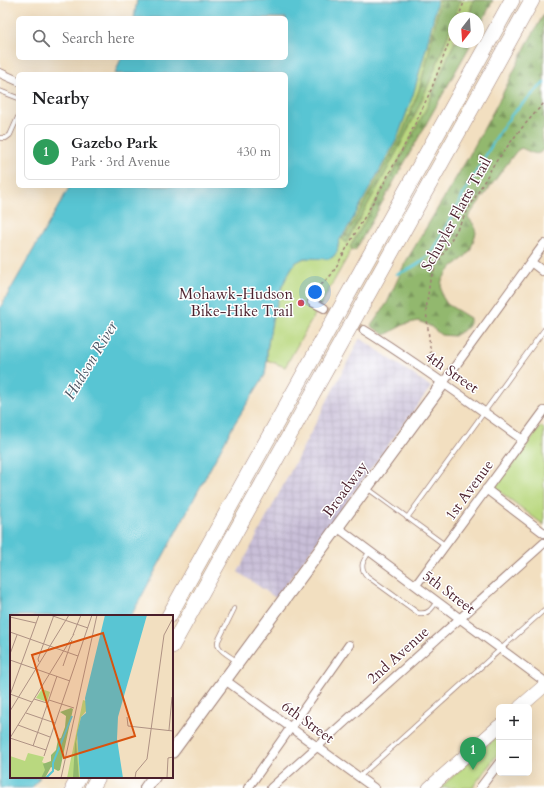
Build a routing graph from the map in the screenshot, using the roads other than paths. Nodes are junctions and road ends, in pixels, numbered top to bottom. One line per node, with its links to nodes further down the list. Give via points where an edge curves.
1 (512, 0): 32 (highway)
2 (532, 0): 34 (highway)
3 (0, 73): 4 (street)
4 (16, 80)
5 (0, 91): 6 (lane)
6 (16, 97)
7 (16, 122): 8 (lane, via 10,136)
8 (0, 138)
9 (544, 244): 10 (street, Broadway)
10 (531, 262): 11 (street); 16 (street, Broadway)
11 (544, 272)
12 (312, 302): 13 (street)
13 (324, 308)
14 (364, 330): 16 (street, 4th Street)
15 (544, 330): 17 (lane)
16 (443, 383): 17 (street, 4th Street); 20 (street, Broadway)
17 (484, 412): 19 (street, 4th Street); 22 (lane)
18 (543, 416): 19 (street, 1st Avenue)
19 (522, 440): 21 (street, 1st Avenue)
20 (366, 487): 22 (lane); 23 (street, Broadway)
21 (486, 489): 24 (street); 26 (street, 1st Avenue)
22 (407, 518): 26 (lane)
23 (337, 527): 27 (street, 5th Street); 37 (street, Broadway)
24 (544, 533)
25 (544, 543): 33 (street, 2nd Avenue)
26 (446, 546): 28 (street, 1st Avenue)
27 (370, 551): 28 (street, 5th Street); 29 (lane, via 362,567 367,576 416,612 428,612)
28 (416, 585): 29 (street, 5th Street)
29 (438, 601): 33 (street, 5th Street)
30 (234, 609): 37 (lane, via 218,646)
31 (544, 610): 36 (lane)
32 (170, 615)
33 (460, 618): 36 (street, 5th Street); 44 (street, 2nd Avenue)
34 (173, 644)
35 (349, 645): 42 (street)
36 (501, 649): 39 (street, 5th Street); 47 (lane)
37 (238, 662): 38 (street, Broadway)
38 (225, 680): 42 (street, 6th Street); 45 (street, Broadway)
39 (544, 681)
40 (544, 686): 41 (main road)
41 (523, 704)
42 (290, 727): 44 (street, 6th Street); 55 (street)
43 (496, 729): 57 (main road)
44 (317, 746): 47 (street, 6th Street); 56 (street, 2nd Avenue)
45 (173, 751)
46 (496, 767): 58 (street)
47 (359, 777): 51 (street, 6th Street)
48 (78, 778): 52 (highway)
49 (97, 778): 53 (highway)
50 (153, 778): 54 (street)
51 (368, 786)
52 (73, 788)
53 (92, 788)
54 (146, 788)
55 (248, 788)
56 (271, 788)
57 (429, 788)
58 (480, 788)

